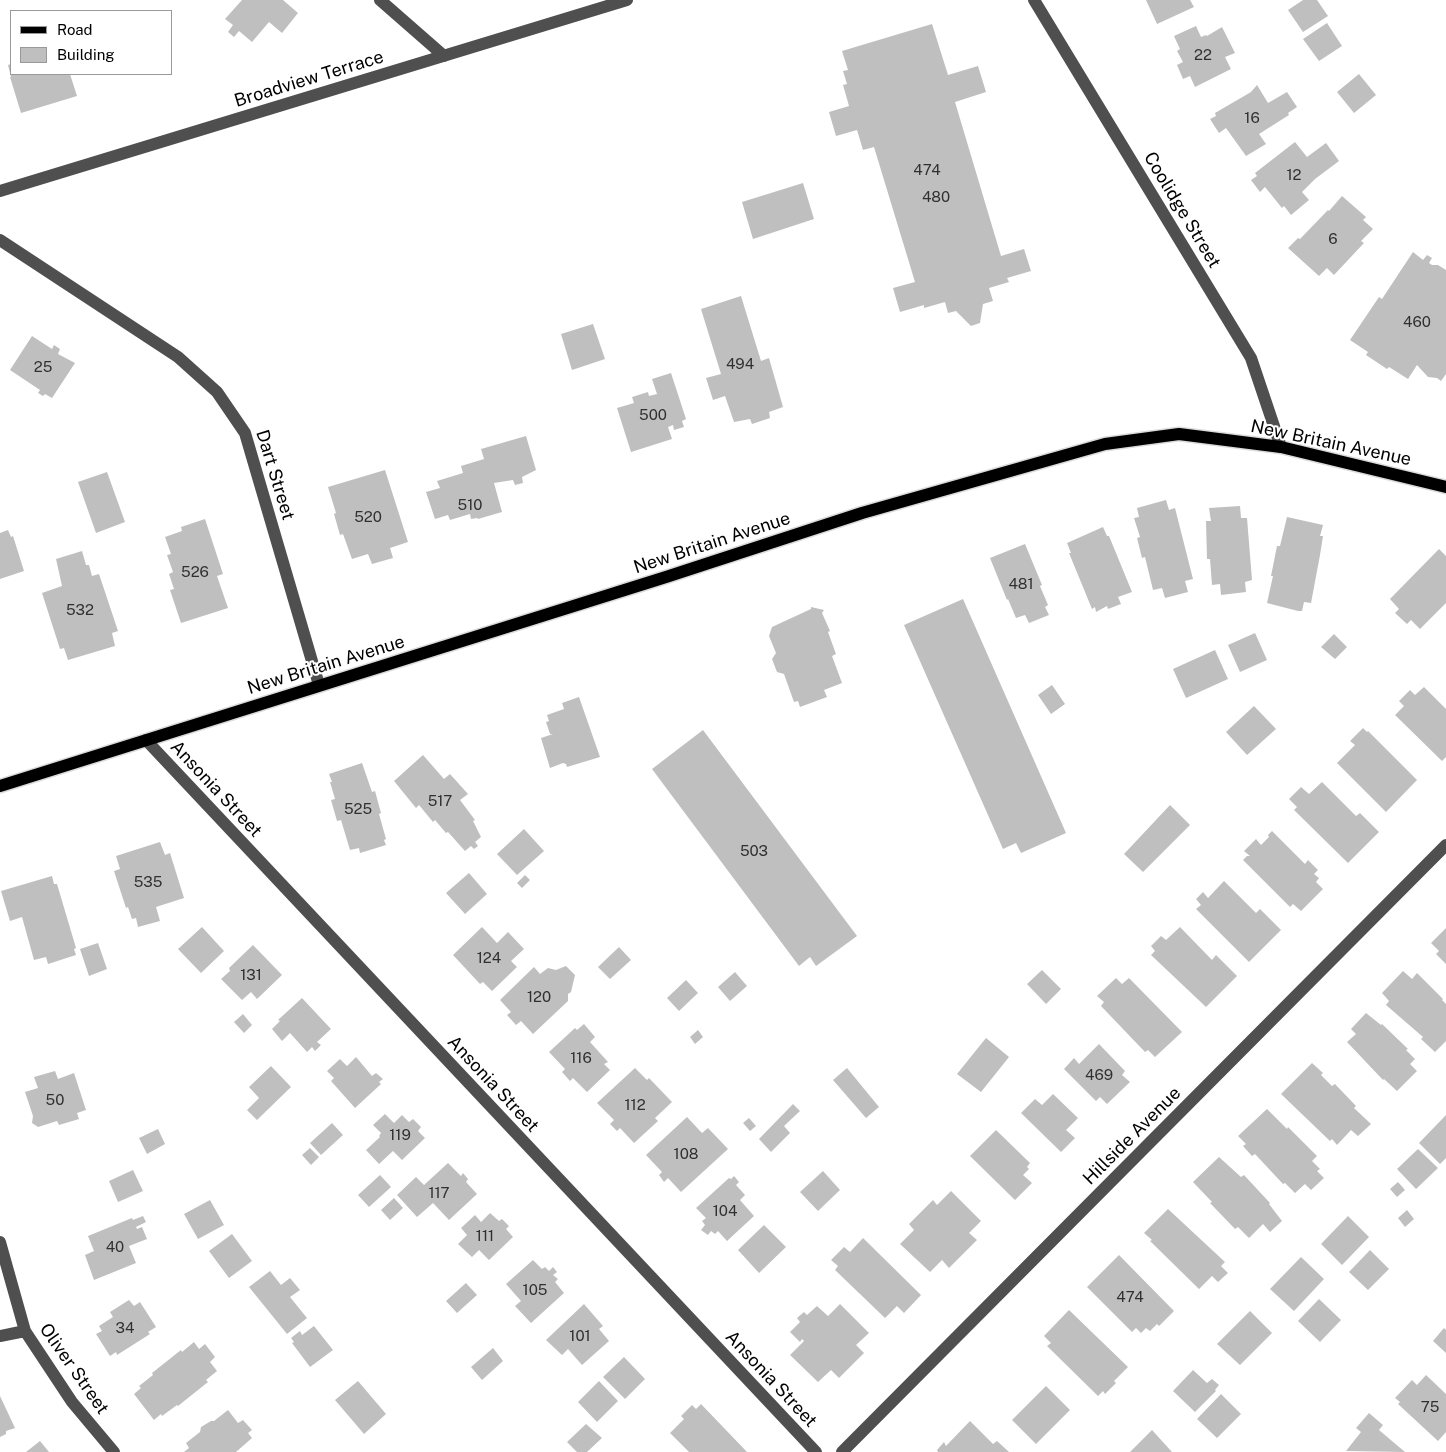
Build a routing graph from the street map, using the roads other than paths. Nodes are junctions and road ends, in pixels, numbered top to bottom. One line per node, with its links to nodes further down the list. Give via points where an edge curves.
1 (380, 0): 4 (street)
2 (627, 0): 4 (street, Broadview Terrace)
3 (1034, 0): 7 (street, Coolidge Street, via 1251,358)
4 (444, 56): 5 (street, Broadview Terrace)
5 (0, 191)
6 (0, 240): 9 (street, Dart Street, via 178,357 217,392 245,432)
7 (1282, 447): 8 (main road, New Britain Avenue); 9 (main road, New Britain Avenue, via 1179,434 1105,444 862,513)
8 (1446, 487)
9 (319, 684): 10 (main road, New Britain Avenue)
10 (146, 740): 11 (main road, New Britain Avenue); 17 (street, Ansonia Street)
11 (0, 786)
12 (1446, 845): 18 (street, Hillside Avenue)
13 (0, 1242): 14 (street, Oliver Street)
14 (24, 1331): 15 (street); 16 (street, Oliver Street, via 72,1402)
15 (0, 1336)
16 (114, 1452)
17 (816, 1452)
18 (842, 1452)

